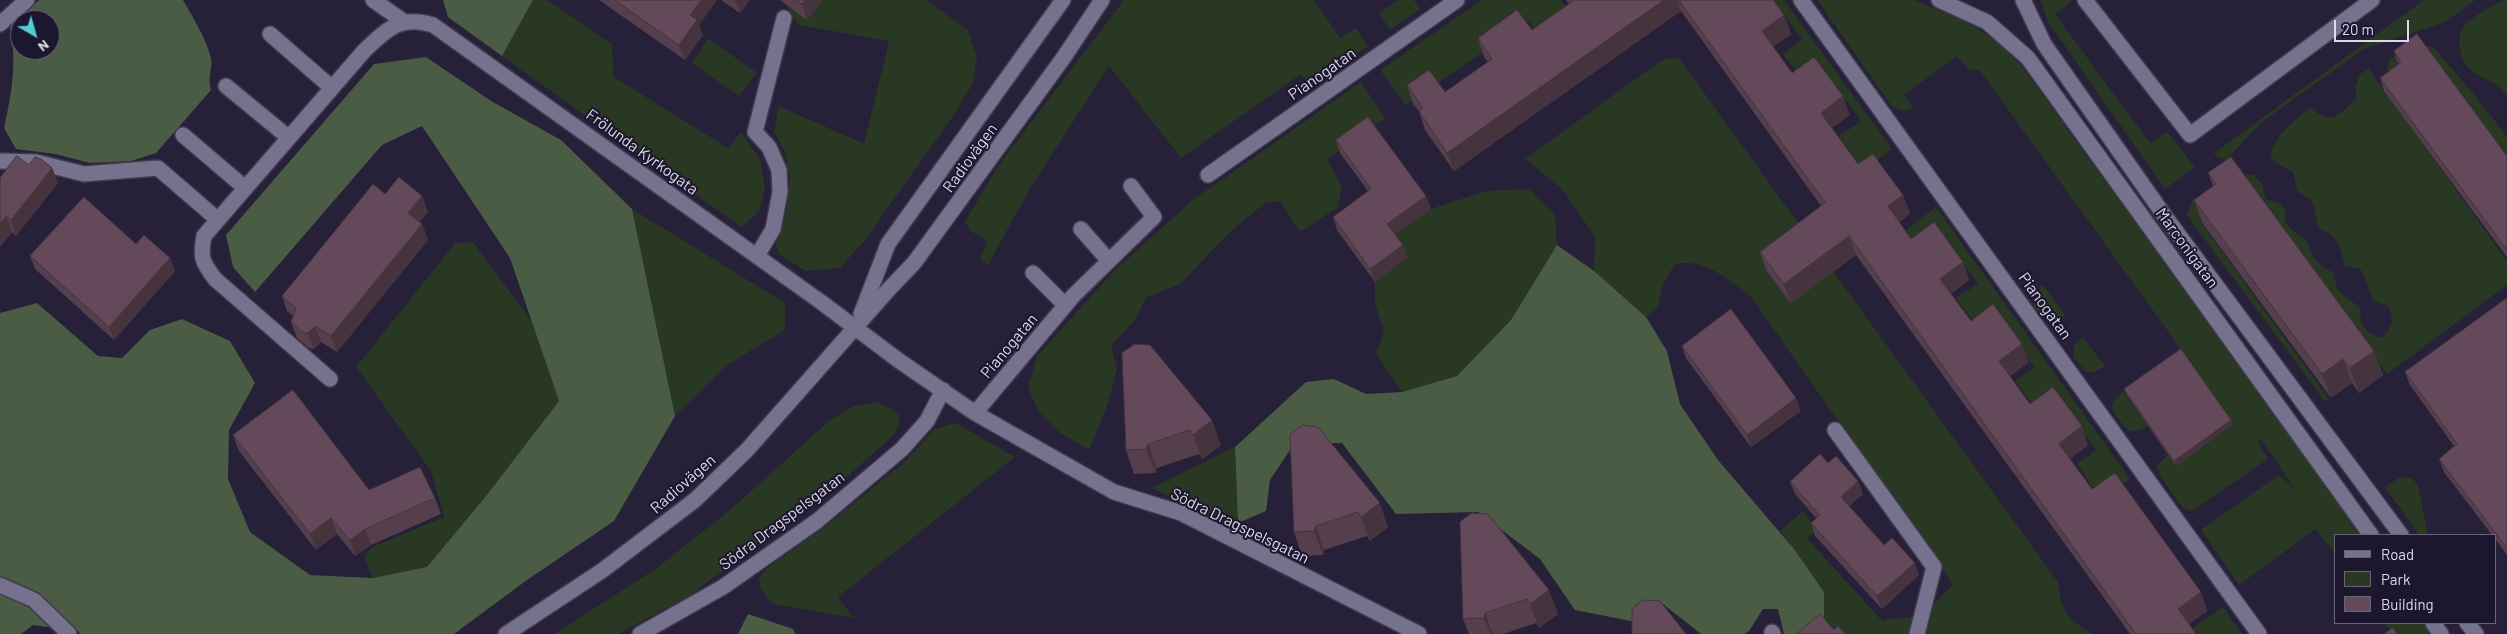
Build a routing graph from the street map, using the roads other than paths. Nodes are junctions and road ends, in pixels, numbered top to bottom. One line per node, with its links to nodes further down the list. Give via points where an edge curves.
1 (27, 0): 14 (street)
2 (373, 0): 13 (street, Frölunda Kyrkogata)
3 (1063, 0): 16 (street, Radiovägen)
4 (1074, 0): 16 (street)
5 (1457, 0): 22 (street, Pianogatan)
6 (1801, 0): 45 (street, Pianogatan)
7 (2023, 0): 37 (street, Marconigatan, via 2044,44 2164,215)
8 (2085, 0): 9 (street, via 2190,135)
9 (2372, 0)
10 (1101, 1): 31 (street, Radiovägen, via 914,263)
11 (1946, 2): 36 (street, Marconigatan, via 1987,22 2028,58)
12 (784, 18): 27 (street, via 755,132 769,147 779,170 780,192 773,229)
13 (403, 21): 18 (street, via 386,30); 27 (street, Frölunda Kyrkogata, via 433,25)
14 (0, 24)
15 (270, 34): 18 (street)
16 (1034, 41): 31 (street, Radiovägen, via 888,244)
17 (226, 86): 20 (street)
18 (332, 88): 20 (street)
19 (183, 135): 24 (street)
20 (288, 137): 24 (street)
21 (0, 161): 25 (street, via 36,162 84,174 158,168)
22 (1208, 175)
23 (1130, 186): 28 (street, Pianogatan, via 1154,216)
24 (244, 187): 25 (street)
25 (217, 219): 32 (street, via 204,236 201,253 205,266 215,279)
26 (1082, 229): 28 (street)
27 (756, 256): 31 (street, Frölunda Kyrkogata)
28 (1109, 260): 30 (street, Pianogatan)
29 (1033, 273): 30 (street)
30 (1065, 305): 34 (street, Pianogatan)
31 (855, 327): 33 (street, Södra Dragspelsgatan); 41 (street, Radiovägen, via 747,450 695,500 603,570)
32 (330, 379)
33 (943, 390): 34 (street, Södra Dragspelsgatan); 42 (street, Södra Dragspelsgatan, via 927,422 902,448 817,521 723,587)
34 (975, 413): 43 (street, Södra Dragspelsgatan, via 1114,492 1180,513)
35 (1835, 430): 44 (street, via 1934,567)
36 (2369, 534)
37 (2400, 534)
38 (0, 585): 40 (street, via 34,600)
39 (2468, 624): 46 (street)
40 (69, 634)
41 (506, 634)
42 (640, 634)
43 (1419, 634)
44 (1917, 634)
45 (2260, 634)
46 (2476, 634)

